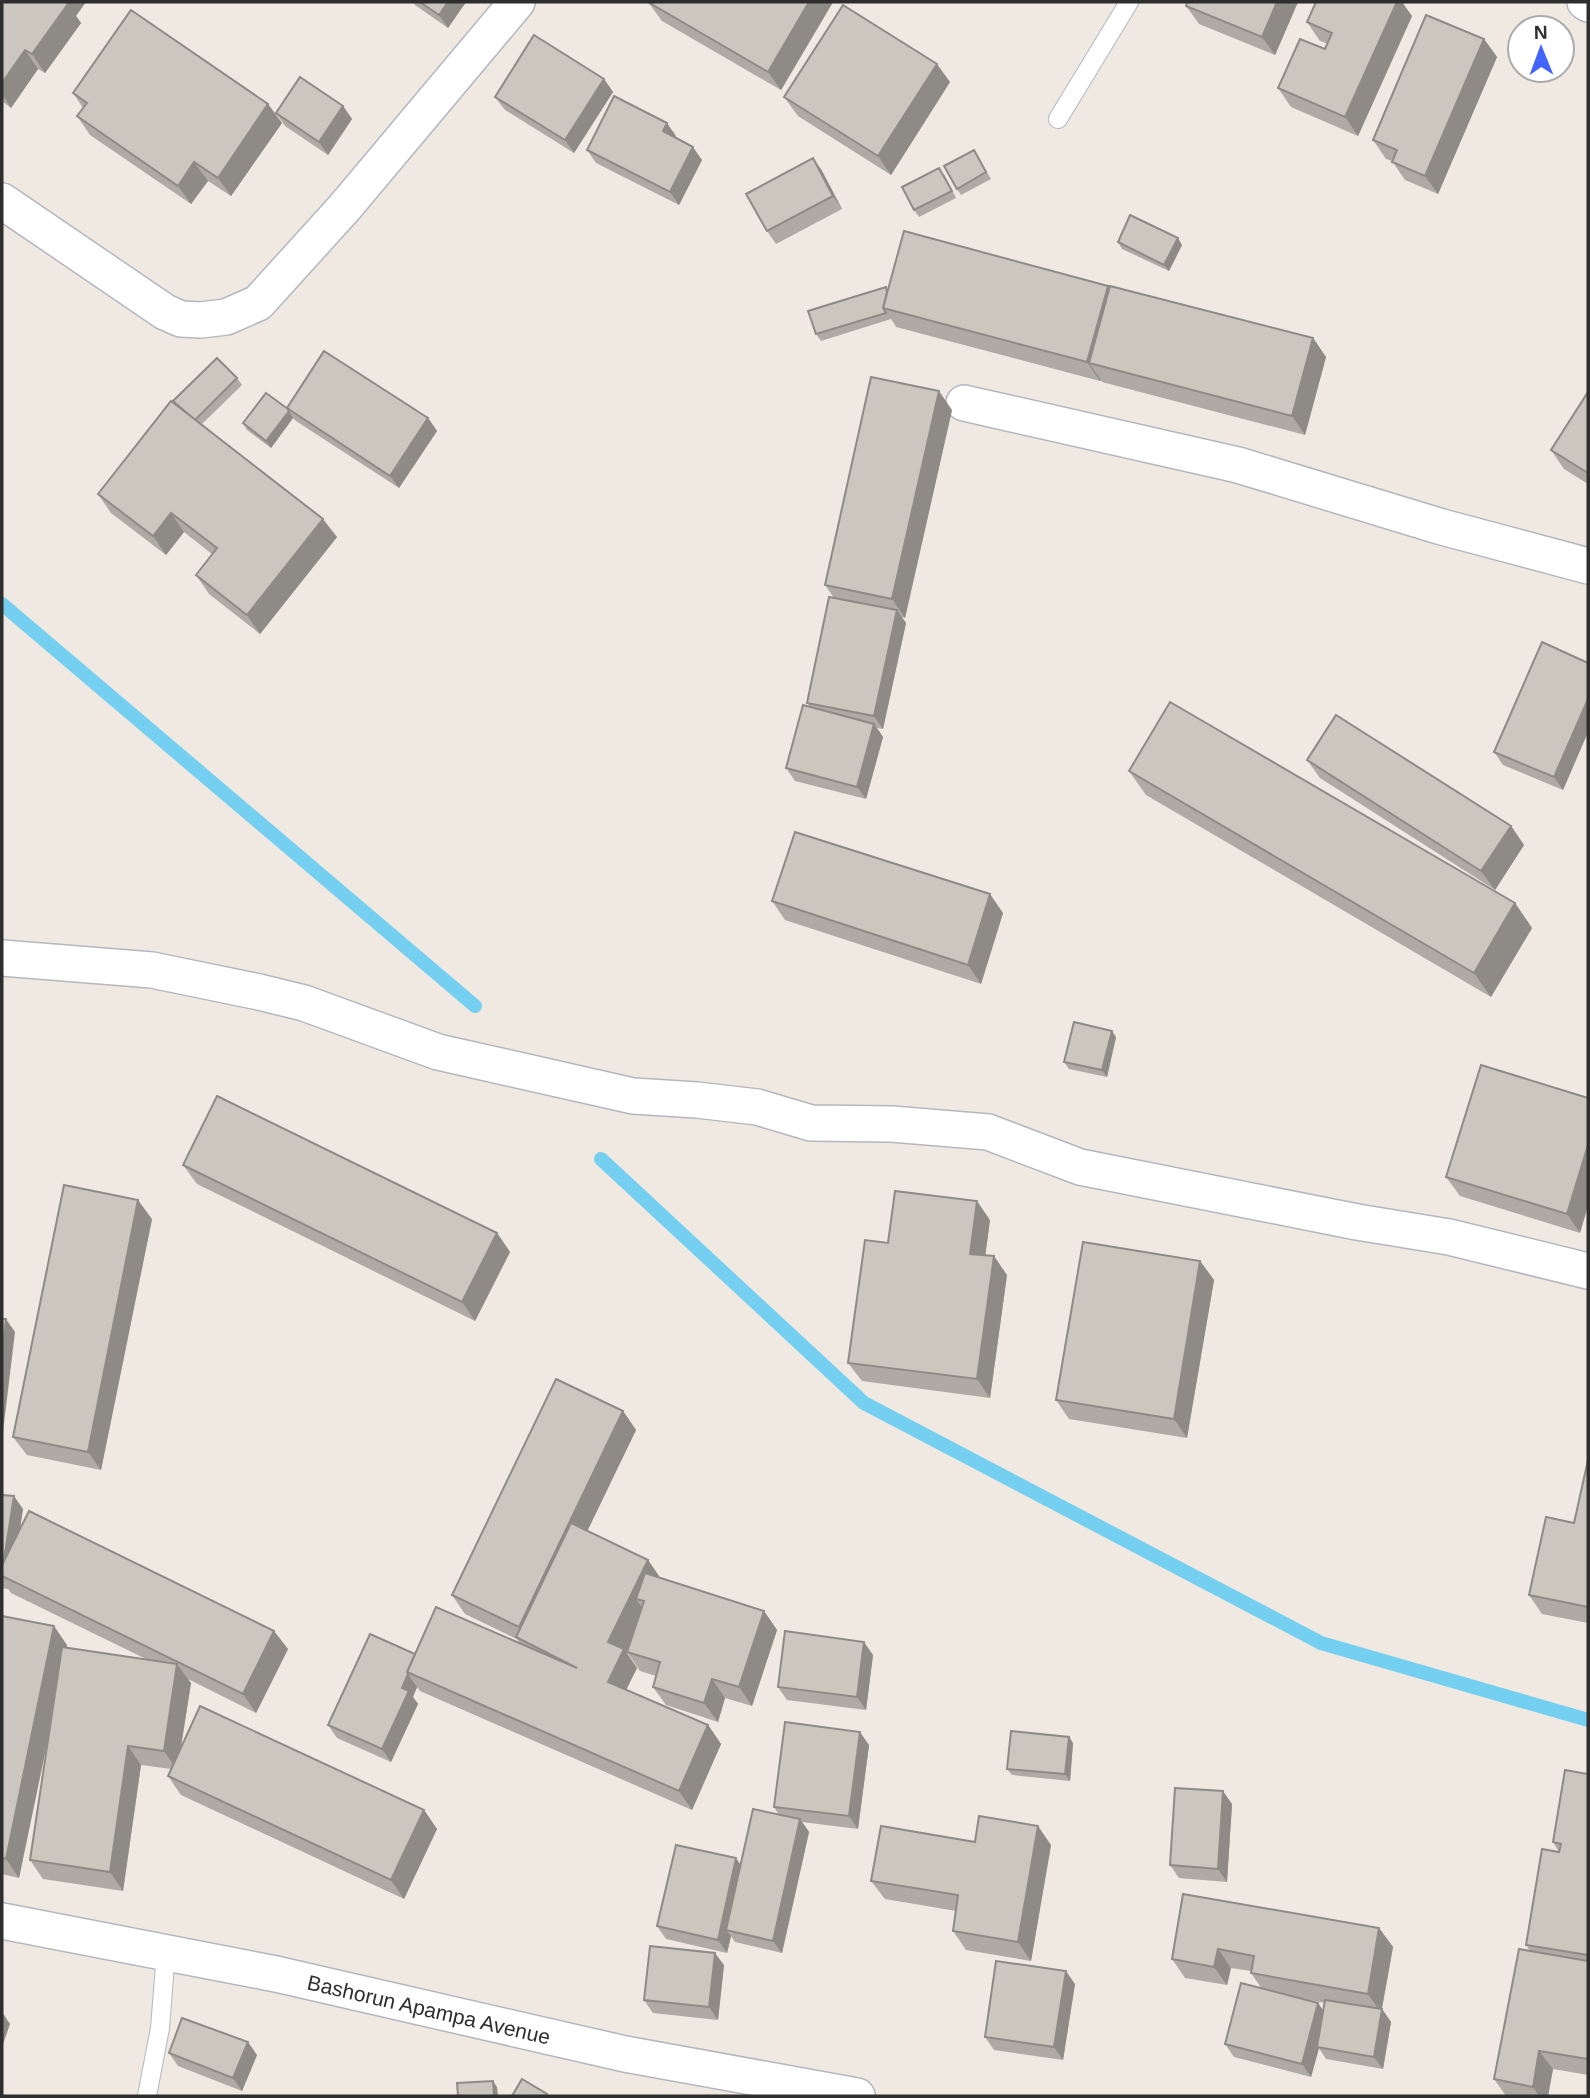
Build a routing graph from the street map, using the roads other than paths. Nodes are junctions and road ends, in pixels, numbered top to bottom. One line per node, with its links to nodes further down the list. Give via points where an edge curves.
1 (517, 2): 4 (street, via 258,303 226,317 181,319 165,312)
2 (1129, 2): 3 (lane)
3 (1058, 120)
4 (2, 201)
5 (964, 403): 6 (street, via 1238,465)
6 (1588, 566)
7 (2, 958): 8 (street, via 152,970 258,992 303,1003 438,1052 633,1096 757,1107 811,1123 988,1132 1080,1167 1448,1237)
8 (1588, 1271)
9 (2, 1920): 10 (street, Bashorun Apampa Avenue)
10 (166, 1952): 11 (lane, via 160,2028); 12 (street, Bashorun Apampa Avenue, via 625,2054)
11 (147, 2096)
12 (857, 2096)

